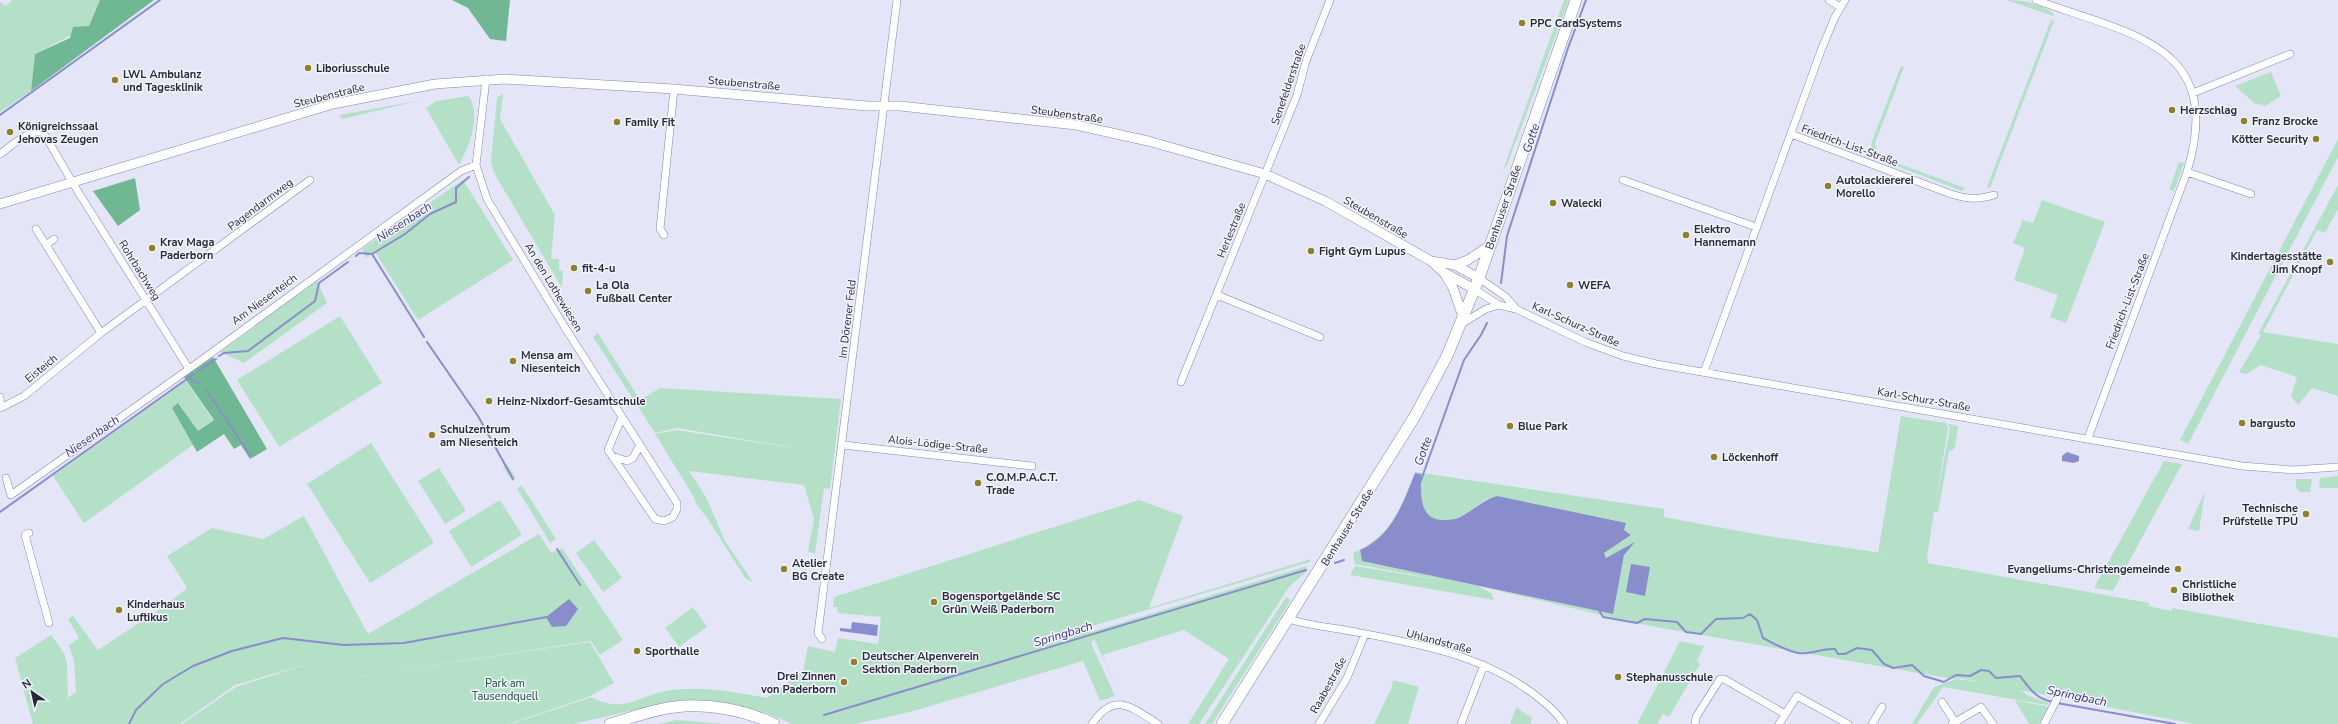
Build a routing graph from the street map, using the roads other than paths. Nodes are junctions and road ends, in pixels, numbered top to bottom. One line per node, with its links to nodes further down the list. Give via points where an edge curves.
1 (897, 0): 12 (street, Im Dörener Feld)
2 (1330, 0): 17 (street, Senefelderstraße, via 1306,61 1297,95)
3 (1576, 0): 29 (main road, Benhauser Straße)
4 (1829, 0): 7 (street)
5 (1845, 0): 7 (street, Friedrich-List-Straße)
6 (2036, 0): 11 (street, Friedrich-List-Straße, via 2148,40 2170,57)
7 (1840, 6): 13 (street, Friedrich-List-Straße, via 1824,42)
8 (2290, 54): 11 (street)
9 (486, 79): 10 (street, Steubenstraße); 15 (street); 20 (street, Steubenstraße, via 435,84 333,104)
10 (674, 89): 12 (street, Steubenstraße); 26 (street, via 660,229)
11 (2194, 93): 16 (street, Friedrich-List-Straße, via 2197,124)
12 (884, 106): 17 (street, Steubenstraße, via 1076,125 1148,141); 48 (street, Im Dörener Feld)
13 (1791, 134): 22 (street, Friedrich-List-Straße, via 1964,198 1981,199); 24 (street, Friedrich-List-Straße)
14 (0, 154): 20 (street, Rohrbachweg, via 30,133 43,132)
15 (476, 164): 42 (street, Am Niesenteich, via 461,171); 46 (street, An den Lothewiesen, via 487,199)
16 (2187, 172): 21 (street); 47 (street, Friedrich-List-Straße)
17 (1265, 174): 30 (street, Steubenstraße, via 1325,201); 35 (street, Herlestraße)
18 (310, 180): 36 (street, Pagendarmweg)
19 (1623, 180): 24 (street)
20 (73, 183): 23 (street, Steubenstraße); 36 (street, Rohrbachweg)
21 (2251, 194)
22 (1994, 195)
23 (0, 204)
24 (1756, 227): 43 (street, Friedrich-List-Straße)
25 (36, 229): 28 (street)
26 (664, 235)
27 (54, 239): 28 (street)
28 (46, 245): 40 (street)
29 (1489, 246): 31 (street); 33 (main road, Benhauser Straße)
30 (1431, 261): 31 (street, Steubenstraße); 32 (street, Steubenstraße)
31 (1455, 265): 33 (street, Steubenstraße)
32 (1443, 272): 34 (street, Steubenstraße); 39 (street, via 1455,291)
33 (1478, 278): 34 (main road, Benhauser Straße); 38 (street, Karl-Schurz-Straße, via 1506,297)
34 (1474, 289): 37 (street, Karl-Schurz-Straße); 39 (main road, Benhauser Straße)
35 (1217, 295): 41 (street); 44 (street, Herlestraße)
36 (146, 300): 40 (street, Eisteich); 42 (street, Rohrbachweg)
37 (1499, 305): 38 (street, Karl-Schurz-Straße); 39 (street)
38 (1516, 309): 43 (street, Karl-Schurz-Straße, via 1603,350)
39 (1462, 321): 55 (main road, Benhauser Straße, via 1430,391)
40 (101, 333): 45 (street, Eisteich, via 24,396 1,408)
41 (1320, 337)
42 (189, 369): 53 (street, Am Niesenteich, via 11,494)
43 (1704, 372): 47 (street, Karl-Schurz-Straße)
44 (1181, 382)
45 (0, 396)
46 (622, 417): 49 (street, An den Lothewiesen); 50 (street, via 608,450)
47 (2088, 438): 52 (street, Karl-Schurz-Straße, via 2242,466 2293,470)
48 (842, 444): 51 (street, Alois-Lödige-Straße); 58 (street, Im Dörener Feld, via 818,632)
49 (640, 445): 50 (street, via 633,458 627,461); 50 (street, An den Lothewiesen, via 677,503 678,509 673,517 664,521 655,519)
50 (611, 455)
51 (1032, 466)
52 (2338, 467)
53 (6, 478)
54 (29, 533): 56 (street, via 25,535)
55 (1289, 620): 57 (street, Uhlandstraße); 69 (main road, Benhauser Straße)
56 (49, 623)
57 (1365, 634): 59 (street, Uhlandstraße, via 1433,649); 70 (street, Raabestraße, via 1347,678)
58 (822, 639)
59 (1484, 665): 71 (street); 72 (street, Uhlandstraße, via 1528,690 1549,706)
60 (2060, 693): 78 (street)
61 (1942, 702): 64 (street)
62 (1882, 707): 76 (street)
63 (1785, 714): 73 (street, via 1720,679 1696,717); 74 (street); 75 (street, via 1797,696)
64 (1954, 723): 77 (street, via 1982,707)
65 (610, 724): 66 (main road, via 675,707 710,706)
66 (774, 724)
67 (1092, 724): 68 (street, via 1104,710 1116,704 1127,705)
68 (1158, 724)
69 (1222, 724)
70 (1319, 724)
71 (1462, 724)
72 (1564, 724)
73 (1695, 724)
74 (1779, 724)
75 (1848, 724)
76 (1872, 724)
77 (1993, 724)
78 (2044, 724)

